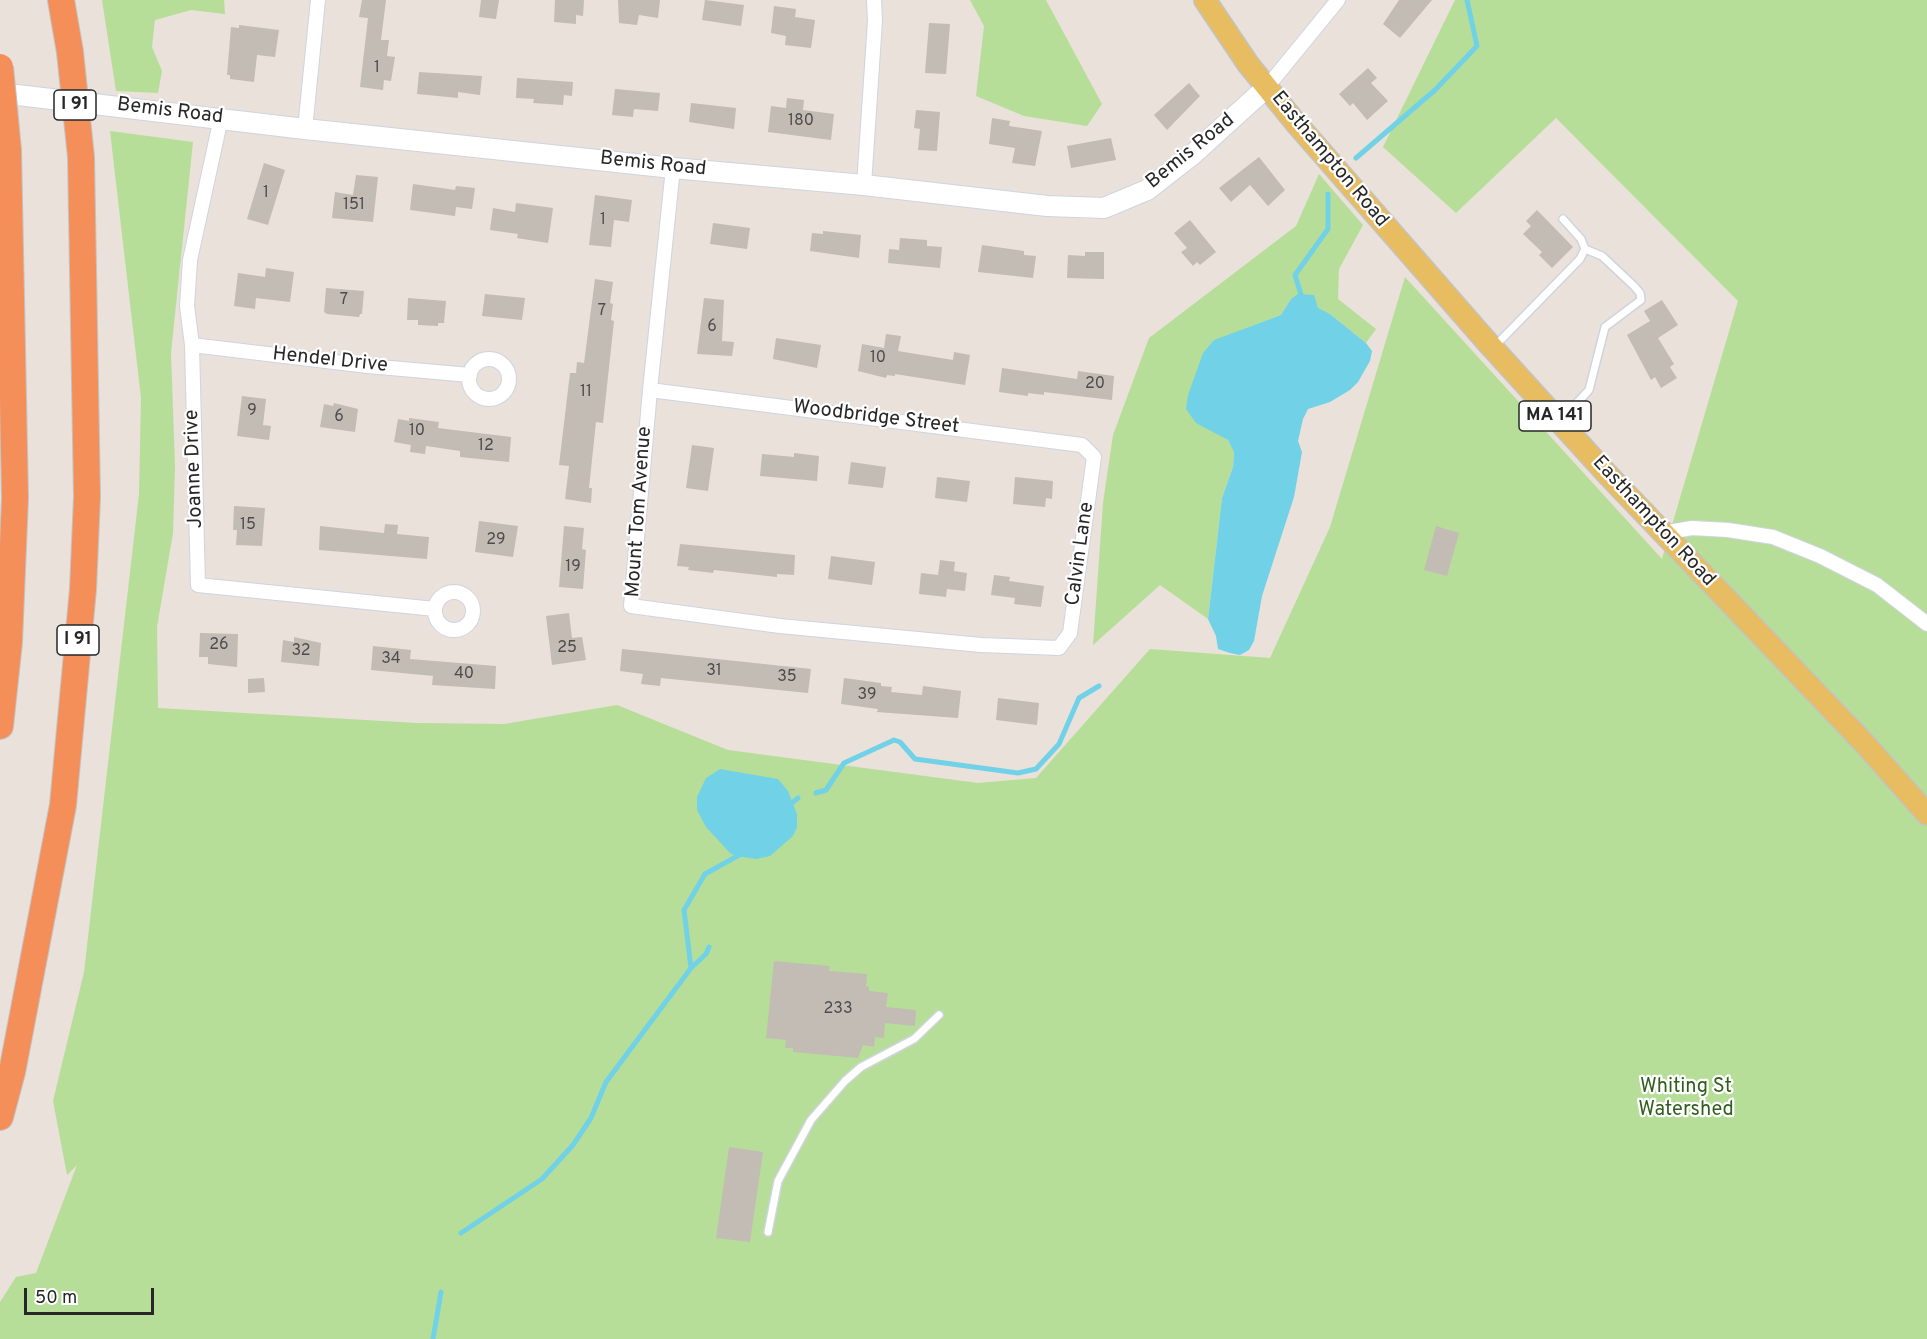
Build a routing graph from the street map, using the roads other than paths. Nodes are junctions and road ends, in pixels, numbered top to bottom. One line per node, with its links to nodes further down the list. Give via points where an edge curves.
1 (61, 0): 28 (highway, I 91, bridge, via 81,158 87,497 83,589 63,805)
2 (318, 0): 10 (street)
3 (874, 0): 12 (street)
4 (1205, 0): 7 (main road, Easthampton Road / MA 141)
5 (1338, 0): 7 (street)
6 (0, 67): 25 (highway, bridge, via 8,150 15,498 9,642)
7 (1267, 87): 12 (street, Bemis Road, via 1147,190 1104,208 1047,206); 16 (main road, Easthampton Road / MA 141)
8 (0, 93): 9 (street, Bemis Road)
9 (220, 118): 10 (street, Bemis Road); 15 (street, Joanne Drive, via 190,260 187,306)
10 (305, 129): 11 (street, Bemis Road)
11 (673, 168): 12 (street, Bemis Road); 18 (street, Mount Tom Avenue)
12 (864, 185)
13 (1563, 219): 14 (lane)
14 (1585, 249): 16 (lane); 19 (lane, via 1602,256 1640,292 1641,300 1605,327 1589,390)
15 (192, 345): 17 (street, Hendel Drive); 22 (street, Joanne Drive, via 198,585)
16 (1493, 348): 19 (main road, Easthampton Road / MA 141)
17 (470, 375)
18 (650, 390): 20 (street, Woodbridge Street, via 1082,445); 24 (street, Mount Tom Avenue, via 631,606 780,626 957,643)
19 (1560, 421): 21 (main road, Easthampton Road / MA 141)
20 (1093, 460): 24 (street, Calvin Lane, via 1070,633)
21 (1663, 533): 23 (street, via 1701,529 1773,537 1877,585); 26 (main road, Easthampton Road / MA 141)
22 (435, 609)
23 (1927, 624)
24 (1061, 646)
25 (0, 726)
26 (1927, 814)
27 (939, 1015): 29 (lane, via 914,1039 861,1067 811,1120 778,1181)
28 (0, 1117)
29 (768, 1232)

